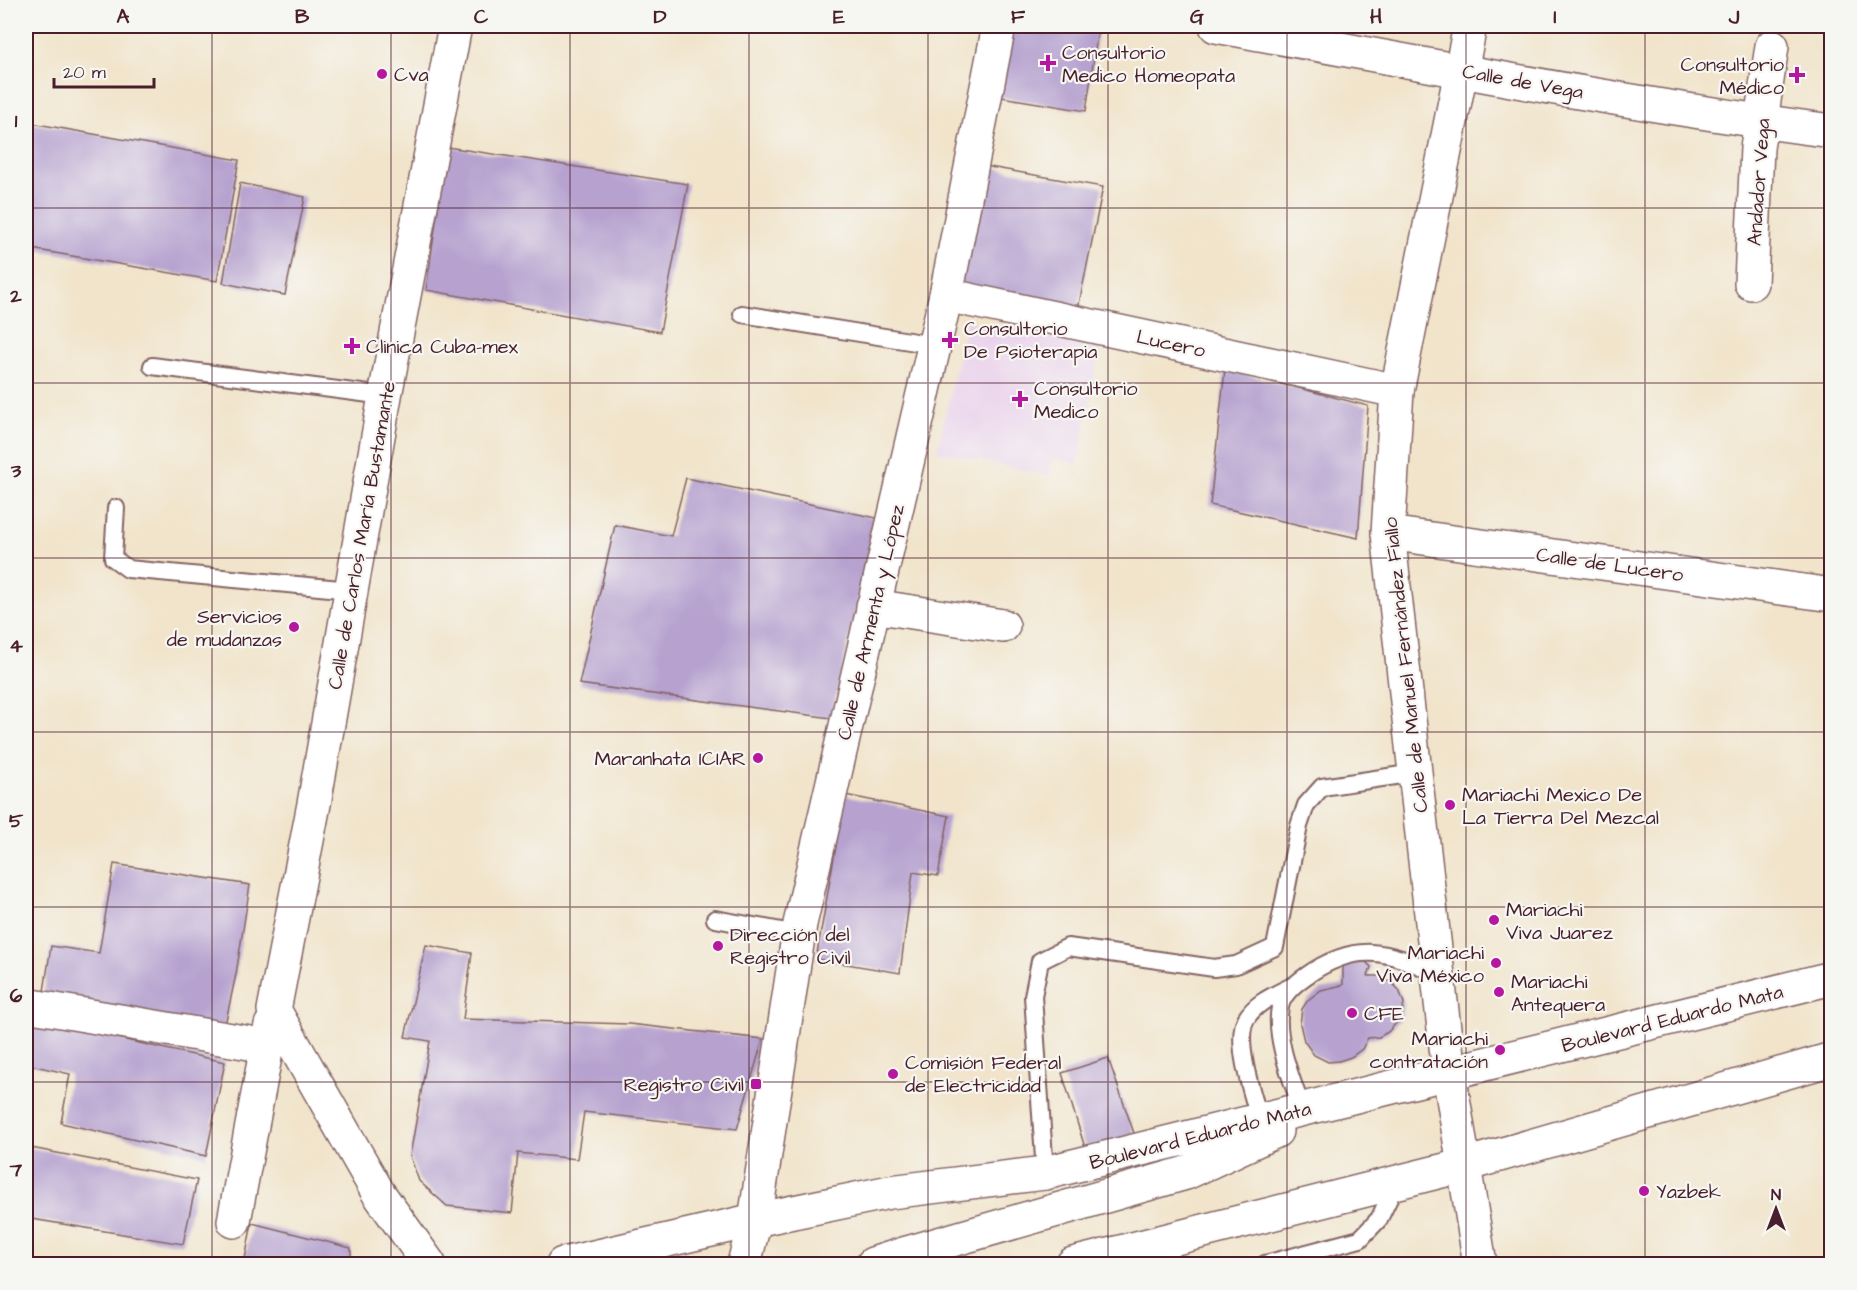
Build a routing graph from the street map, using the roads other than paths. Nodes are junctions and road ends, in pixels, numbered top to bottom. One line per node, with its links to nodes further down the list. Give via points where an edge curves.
1 (455, 26): 15 (street, Calle de Carlos María Bustamante)
2 (999, 26): 10 (street, Calle de Armenta y López)
3 (1216, 26): 6 (street, Calle de Vega)
4 (1470, 26): 6 (street, Calle de Manuel Fernández Fiallo)
5 (1772, 46): 7 (street, Andador Vega)
6 (1461, 70): 7 (street, Calle de Vega); 14 (street, Calle de Manuel Fernández Fiallo)
7 (1761, 122): 8 (street, Calle de Vega); 9 (street, Andador Vega)
8 (1832, 131)
9 (1751, 283)
10 (946, 295): 12 (street, Calle de Armenta y López); 14 (street, Lucero)
11 (742, 314): 12 (lane)
12 (934, 345): 20 (street, Calle de Armenta y López)
13 (152, 366): 15 (lane)
14 (1397, 391): 17 (street, Calle de Manuel Fernández Fiallo)
15 (385, 396): 18 (street, Calle de Carlos María Bustamante)
16 (116, 508): 18 (lane, via 113,558 128,569)
17 (1388, 533): 19 (street, Calle de Lucero); 22 (street, Calle de Manuel Fernández Fiallo)
18 (351, 590): 29 (street, Calle de Carlos María Bustamante)
19 (1832, 595)
20 (873, 606): 21 (street); 24 (street, Calle de Armenta y López)
21 (1003, 626)
22 (1415, 773): 25 (street, Calle de Manuel Fernández Fiallo); 37 (lane, via 1322,787 1306,805 1275,947 1236,965 1214,968 1068,947 1040,961 1033,996)
23 (715, 919): 24 (lane)
24 (798, 934): 39 (street, Calle de Armenta y López)
25 (1438, 974): 27 (lane, via 1378,952 1354,953 1335,958); 32 (street, Calle de Manuel Fernández Fiallo)
26 (1832, 978): 32 (street, Boulevard Eduardo Mata)
27 (1295, 984): 34 (lane, via 1280,1005 1279,1030); 35 (lane, via 1261,1003 1245,1020 1242,1049)
28 (26, 1005): 30 (street)
29 (274, 1010): 30 (street, Calle de Carlos María Bustamante); 41 (street, via 379,1194)
30 (267, 1046): 40 (street, Calle de Carlos María Bustamante)
31 (1832, 1059): 36 (street)
32 (1449, 1073): 33 (street, Boulevard Eduardo Mata); 36 (street, Calle de Manuel Fernández Fiallo)
33 (1343, 1099): 34 (street, Boulevard Eduardo Mata); 44 (street, via 1186,1173)
34 (1302, 1109): 35 (street, Boulevard Eduardo Mata)
35 (1260, 1120): 37 (street, Boulevard Eduardo Mata)
36 (1465, 1165): 38 (street); 47 (street, Calle de Manuel Fernández Fiallo)
37 (1045, 1173): 39 (street, Boulevard Eduardo Mata, via 890,1192)
38 (1397, 1182): 45 (street); 46 (lane, via 1379,1219 1360,1239)
39 (755, 1220): 42 (street, Boulevard Eduardo Mata); 43 (street, Calle de Armenta y López)
40 (234, 1221)
41 (429, 1264)
42 (563, 1264)
43 (744, 1264)
44 (873, 1264)
45 (1073, 1264)
46 (1265, 1264)
47 (1480, 1264)

